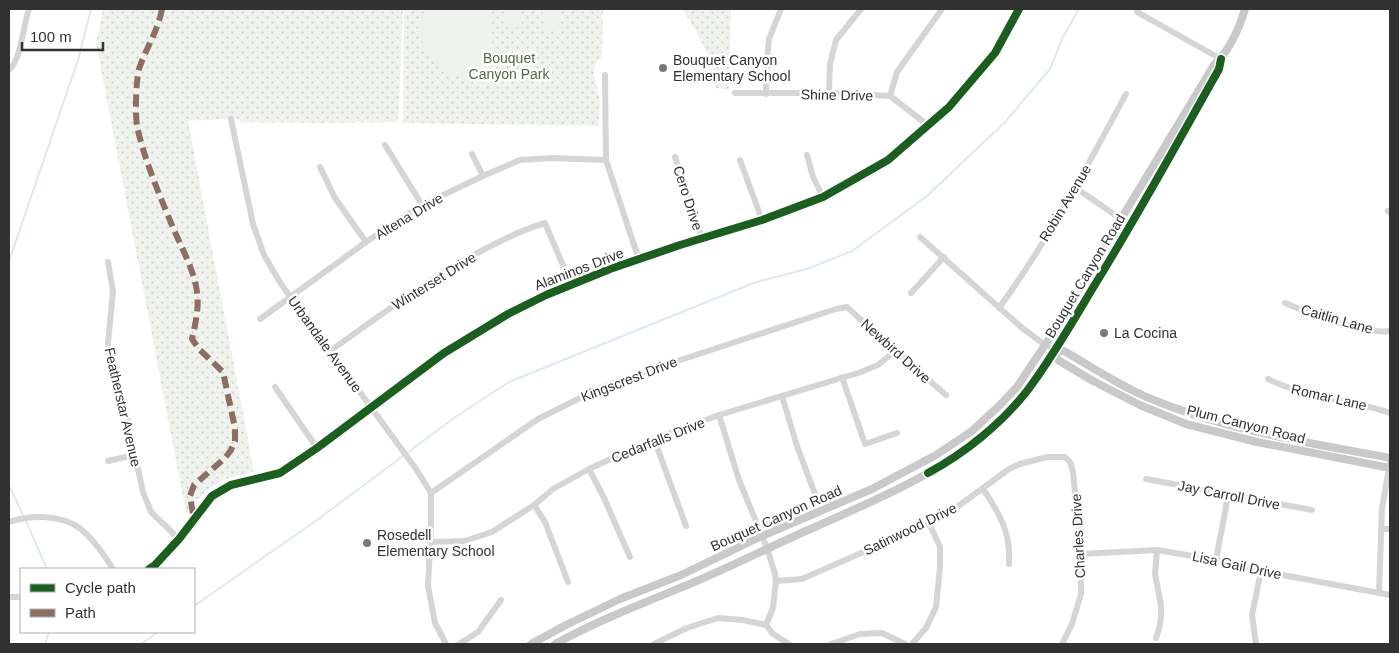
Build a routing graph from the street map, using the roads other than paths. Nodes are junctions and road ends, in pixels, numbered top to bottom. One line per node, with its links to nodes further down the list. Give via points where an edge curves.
1 (29, 9): 9 (street, via 18,56)
2 (780, 9): 13 (street, via 769,39)
3 (860, 9): 12 (street, via 836,40 830,64)
4 (942, 9): 15 (street, via 896,72)
5 (1018, 9): 17 (street, Alaminos Drive, via 995,53)
6 (1245, 9): 8 (main road, Bouquet Canyon Road, via 1241,25)
7 (1138, 10): 8 (street)
8 (1221, 59): 26 (main road, Bouquet Canyon Road, via 1214,65); 27 (main road, Bouquet Canyon Road, via 1219,69)
9 (9, 70)
10 (605, 75): 22 (street)
11 (735, 93): 13 (street, Shine Drive)
12 (829, 93): 13 (street, Shine Drive); 15 (street, Shine Drive)
13 (766, 94)
14 (1126, 94): 28 (street, Robin Avenue)
15 (890, 96): 17 (street, Shine Drive)
16 (231, 119): 43 (street, Urbandale Avenue, via 252,224 264,255)
17 (929, 126): 29 (street, Alaminos Drive, via 888,160)
18 (386, 145): 30 (street)
19 (472, 154): 25 (street)
20 (807, 155): 29 (street)
21 (675, 157): 34 (street, Cero Drive)
22 (606, 160): 25 (street, Altena Drive, via 520,160); 39 (street)
23 (740, 160): 31 (street)
24 (320, 167): 36 (street, via 335,198)
25 (483, 176): 30 (street, Altena Drive)
26 (1147, 176): 27 (main road, via 1155,174); 32 (main road, Bouquet Canyon Road)
27 (1156, 181): 38 (main road, Bouquet Canyon Road)
28 (1076, 188): 32 (street); 46 (street, Robin Avenue)
29 (823, 197): 31 (street, Alaminos Drive)
30 (422, 205): 36 (street, Altena Drive)
31 (762, 220): 34 (street, Alaminos Drive)
32 (1121, 220): 35 (main road, Bouquet Canyon Road)
33 (920, 236): 37 (street, Plum Canyon Road)
34 (702, 239): 39 (street, Alaminos Drive)
35 (1108, 241): 38 (main road); 49 (main road, Bouquet Canyon Road)
36 (366, 242): 43 (street, Altena Drive)
37 (944, 257): 42 (street); 46 (street, Plum Canyon Road)
38 (1112, 258): 52 (main road, Bouquet Canyon Road)
39 (639, 260): 41 (street, Alaminos Drive)
40 (108, 262): 64 (street, Featherstar Avenue, via 113,291 109,356 122,394)
41 (571, 284): 50 (street, Winterset Drive, via 545,223 533,226 441,273); 58 (street, Alaminos Drive, via 476,332)
42 (911, 293)
43 (291, 298): 47 (street, Altena Drive); 50 (street, Urbandale Avenue)
44 (1285, 303): 48 (street, Caitlin Lane, via 1319,317)
45 (847, 307): 51 (street, Newbird Drive); 72 (street, Kingscrest Drive, via 602,387 538,420)
46 (999, 308): 49 (street, Plum Canyon Road)
47 (260, 319)
48 (1390, 332)
49 (1045, 345): 52 (main road, Plum Canyon Road); 82 (main road, Bouquet Canyon Road, via 1017,387 972,431 936,455 872,489)
50 (330, 351): 58 (street, Urbandale Avenue)
51 (895, 351): 53 (street, Cedarfalls Drive, via 878,365); 56 (street, Newbird Drive)
52 (1054, 351): 66 (main road, Plum Canyon Road, via 1064,351 1152,400 1209,420); 69 (main road, Plum Canyon Road, via 1058,360 1093,381 1186,424); 85 (main road, Bouquet Canyon Road, via 1025,393 1001,418 978,440 942,466 878,500)
53 (842, 377): 57 (street, Cedarfalls Drive); 61 (street, via 864,444)
54 (1268, 379): 59 (street, Romar Lane, via 1283,386)
55 (275, 387): 63 (street)
56 (946, 395)
57 (782, 396): 60 (street, Cedarfalls Drive); 73 (street)
58 (371, 408): 63 (street, Alaminos Drive); 72 (street, Urbandale Avenue)
59 (1390, 413)
60 (719, 415): 62 (street, Cedarfalls Drive); 82 (street, via 739,480)
61 (897, 433)
62 (654, 439): 68 (street, Cedarfalls Drive); 79 (street)
63 (317, 448): 83 (street, Alaminos Drive, via 280,473 231,485 212,496)
64 (134, 455): 67 (street); 83 (street, Featherstar Avenue, via 151,512)
65 (1065, 457): 71 (street, Satinwood Drive, via 1020,464); 87 (street, Charles Drive, via 1073,472)
66 (1390, 458)
67 (108, 461)
68 (589, 469): 75 (street, Cedarfalls Drive, via 552,489); 88 (street)
69 (1389, 469): 80 (street)
70 (1146, 479): 74 (street, Jay Carroll Drive)
71 (983, 489): 78 (street, Satinwood Drive); 90 (street, via 1006,530)
72 (431, 493): 84 (street)
73 (815, 494)
74 (1228, 496): 76 (street, Jay Carroll Drive); 89 (street)
75 (534, 506): 84 (street, Cedarfalls Drive, via 492,532 464,541); 95 (street, via 545,522)
76 (1312, 510)
77 (9, 522): 91 (street, via 48,517 65,521 81,529)
78 (929, 523): 94 (street, Satinwood Drive, via 802,579); 109 (street, via 940,547 936,607 926,628)
79 (686, 526)
80 (1382, 529): 81 (street); 96 (street)
81 (1390, 529)
82 (762, 536): 85 (street); 103 (main road, Bouquet Canyon Road, via 681,575 620,599)
83 (179, 539): 92 (street, Alaminos Drive)
84 (430, 542): 101 (street, via 428,586 435,623)
85 (768, 548): 94 (street); 104 (main road, Bouquet Canyon Road)
86 (1157, 550): 87 (street, Lisa Gail Drive); 89 (street, Lisa Gail Drive); 100 (street, via 1155,574 1161,617)
87 (1082, 554): 110 (street, Charles Drive, via 1081,594)
88 (630, 557)
89 (1216, 560): 93 (street, Lisa Gail Drive)
90 (1009, 564)
91 (112, 568)
92 (150, 568)
93 (1261, 571): 96 (street, Lisa Gail Drive); 111 (street, via 1252,615)
94 (776, 581): 99 (street, via 773,608)
95 (568, 582)
96 (1380, 592): 97 (street, Lisa Gail Drive)
97 (1390, 594)
98 (502, 600): 102 (street, via 478,632)
99 (766, 625): 105 (street, via 718,618); 106 (street)
100 (1156, 638)
101 (446, 644)
102 (460, 644)
103 (531, 644)
104 (555, 644)
105 (654, 644)
106 (789, 644)
107 (831, 644): 108 (street, via 860,634 882,633)
108 (906, 644)
109 (912, 644)
110 (1062, 644)
111 (1256, 644)

